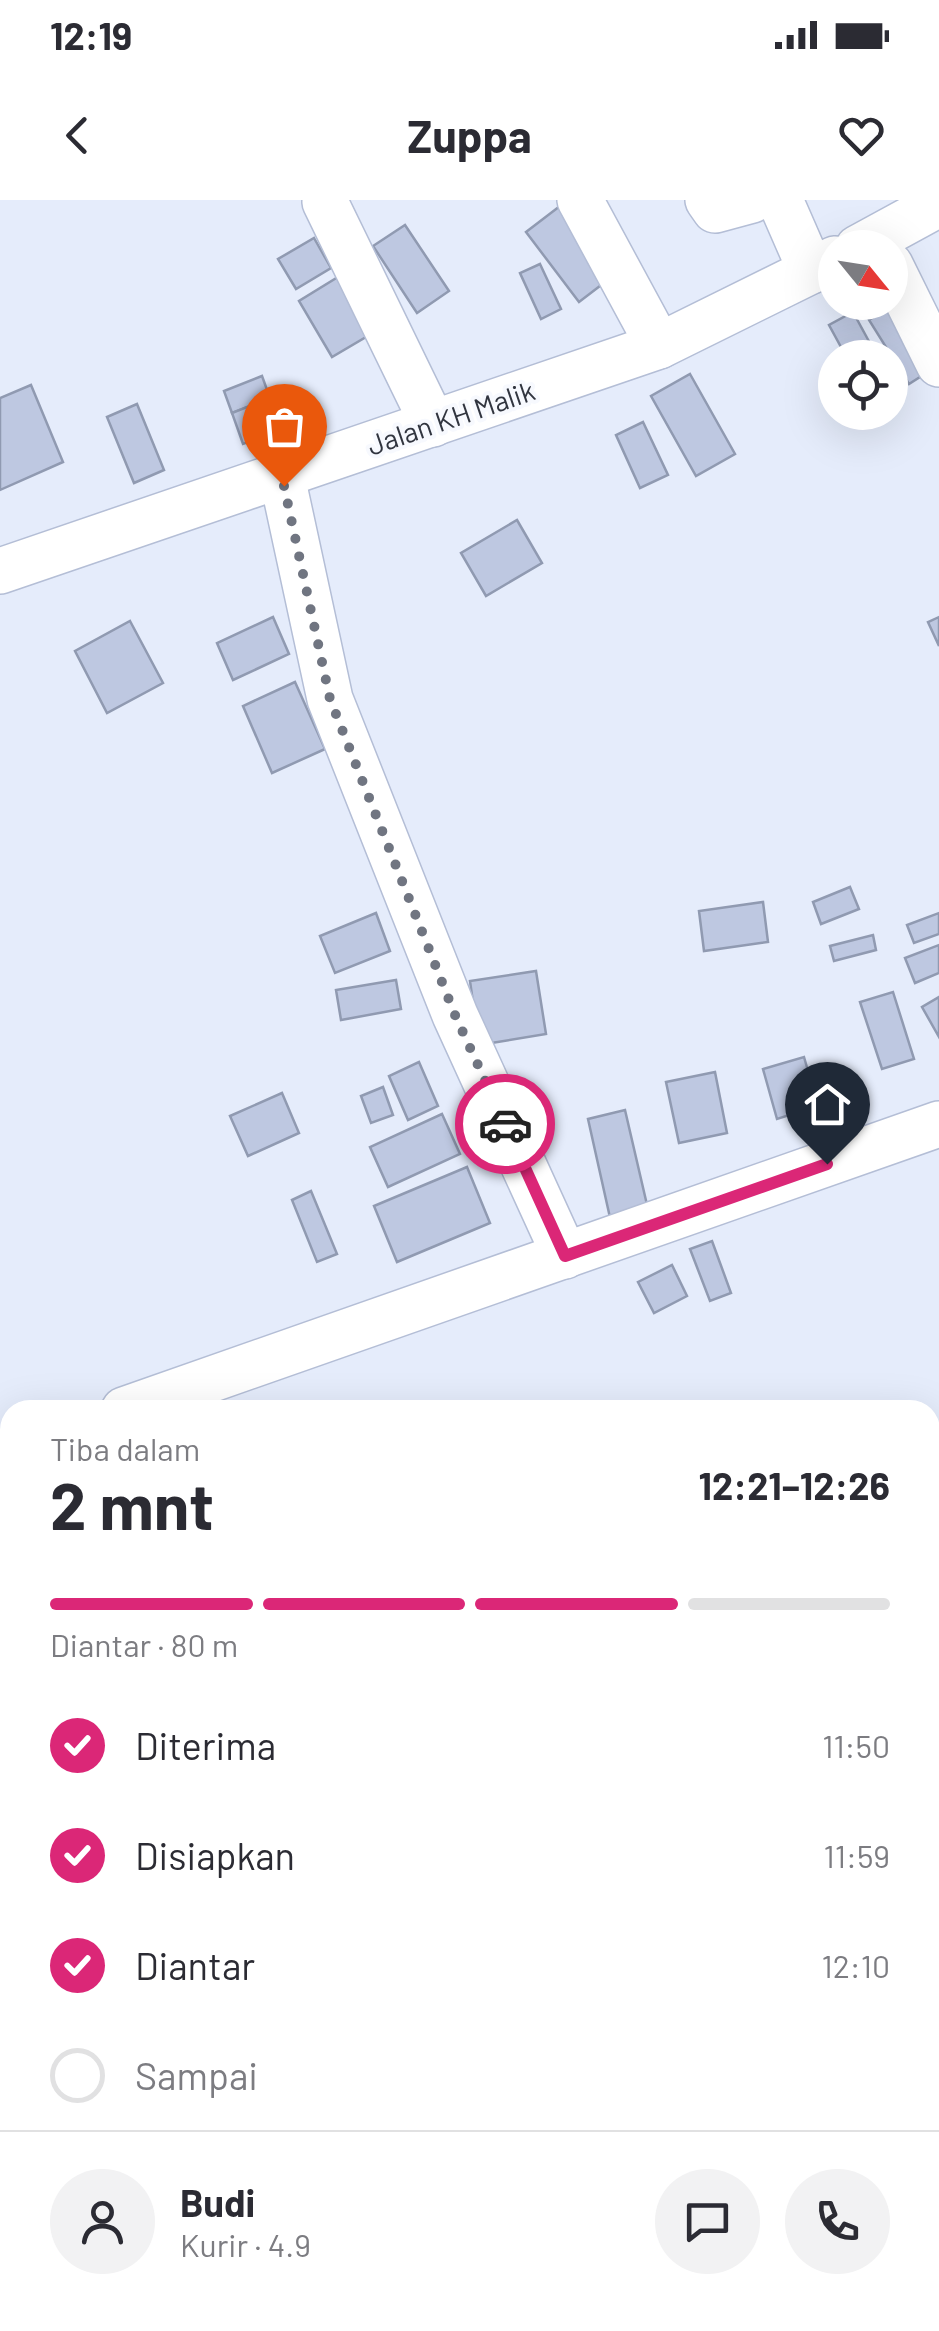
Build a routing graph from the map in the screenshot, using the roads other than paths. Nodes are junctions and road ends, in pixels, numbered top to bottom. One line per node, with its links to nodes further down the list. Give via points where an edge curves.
1 (580, 200): 11 (street)
2 (708, 200): 3 (street, via 725,210)
3 (752, 200)
4 (780, 200): 8 (street)
5 (325, 202): 13 (street)
6 (939, 204): 7 (street)
7 (903, 230)
8 (818, 257)
9 (818, 267): 11 (street, Jalan KH Malik)
10 (908, 308): 12 (street)
11 (659, 346): 13 (street, Jalan KH Malik)
12 (939, 364)
13 (434, 424): 15 (street, Jalan KH Malik)
14 (284, 486): 17 (street, via 330,699 455,1015)
15 (0, 571)
16 (939, 1124): 17 (street)
17 (565, 1256): 18 (street)
18 (153, 1400)

